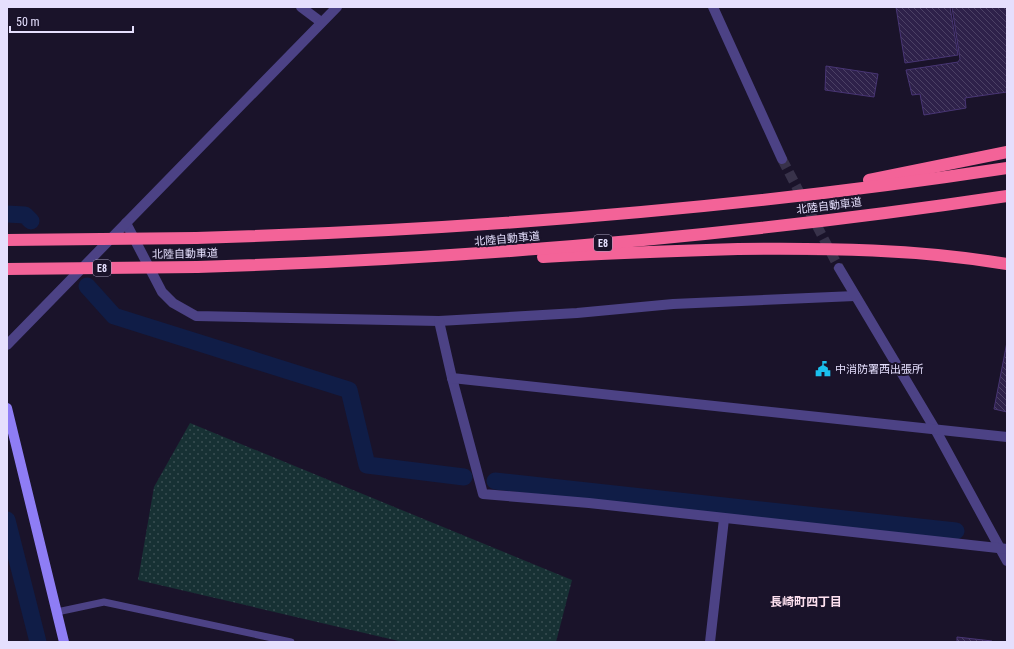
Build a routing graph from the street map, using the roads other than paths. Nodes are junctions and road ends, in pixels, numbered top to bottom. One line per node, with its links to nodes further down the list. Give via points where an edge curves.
1 (301, 7): 4 (street)
2 (337, 7): 4 (street)
3 (713, 7): 6 (street)
4 (321, 22): 10 (street)
5 (1007, 152): 8 (highway, via 900,172)
6 (782, 159)
7 (1007, 168): 8 (highway, 北陸自動車道)
8 (810, 194): 11 (highway, 北陸自動車道, bridge, via 488,225 313,235)
9 (1007, 196): 12 (highway, 北陸自動車道 / E8, via 654,239 489,254)
10 (126, 223): 17 (street, via 162,292 173,303 196,316); 18 (street)
11 (7, 240)
12 (314, 264): 13 (highway, via 395,266 640,251 811,248 925,252); 15 (highway, 北陸自動車道 / E8, bridge)
13 (1007, 264)
14 (839, 268): 16 (street)
15 (7, 269)
16 (855, 296): 17 (street, via 673,304 577,313); 21 (street)
17 (439, 321): 19 (street)
18 (7, 345)
19 (452, 378): 21 (street); 23 (street, via 483,494)
20 (7, 408): 26 (street)
21 (935, 429): 22 (street); 24 (street)
22 (1007, 437)
23 (724, 519): 24 (street); 29 (street)
24 (1004, 548): 25 (street)
25 (1007, 561)
26 (57, 612): 27 (street); 28 (lane, via 104,602)
27 (64, 642)
28 (291, 642)
29 (710, 642)

